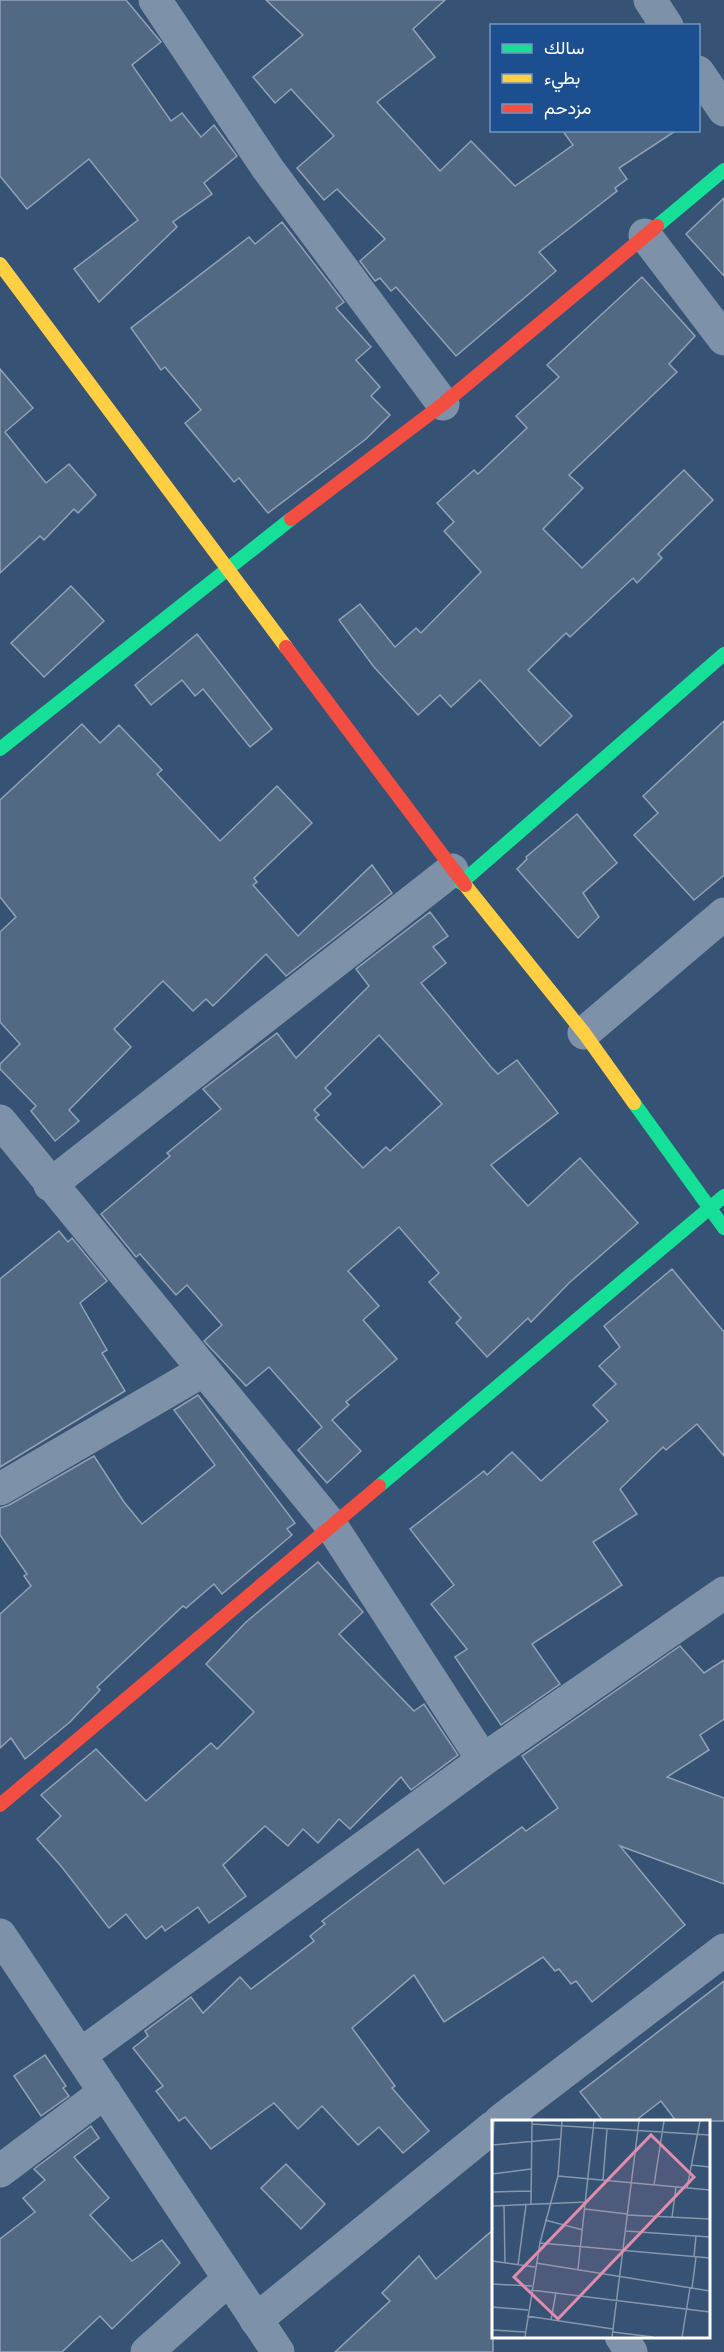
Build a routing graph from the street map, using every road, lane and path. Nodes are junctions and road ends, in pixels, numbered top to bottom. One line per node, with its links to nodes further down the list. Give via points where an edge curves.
1 (155, 0): 10 (street, via 268,169)
2 (650, 0): 3 (street)
3 (666, 24)
4 (700, 74): 5 (street)
5 (724, 110)
6 (724, 170): 7 (street)
7 (645, 235): 9 (street); 10 (street)
8 (0, 264): 11 (street)
9 (724, 339)
10 (443, 404): 11 (street)
11 (227, 568): 13 (street); 14 (street)
12 (724, 654): 14 (street)
13 (0, 750)
14 (457, 877): 16 (street); 18 (street)
15 (724, 914): 16 (street)
16 (584, 1033): 20 (street)
17 (0, 1121): 18 (street)
18 (50, 1185): 22 (street)
19 (724, 1196): 20 (street)
20 (709, 1208): 21 (street); 24 (street)
21 (724, 1228)
22 (204, 1370): 23 (street); 24 (street)
23 (0, 1489)
24 (331, 1526): 26 (street); 27 (street)
25 (724, 1593): 26 (street)
26 (483, 1760): 30 (street)
27 (0, 1804)
28 (0, 1935): 30 (street)
29 (724, 1950): 32 (street)
30 (80, 2055): 31 (street)
31 (105, 2092): 34 (street); 35 (street)
32 (504, 2120)
33 (492, 2130): 36 (street)
34 (0, 2171)
35 (228, 2280): 36 (street); 38 (street)
36 (256, 2320): 39 (street)
37 (622, 2337): 40 (street)
38 (147, 2352)
39 (278, 2352)
40 (631, 2352)

